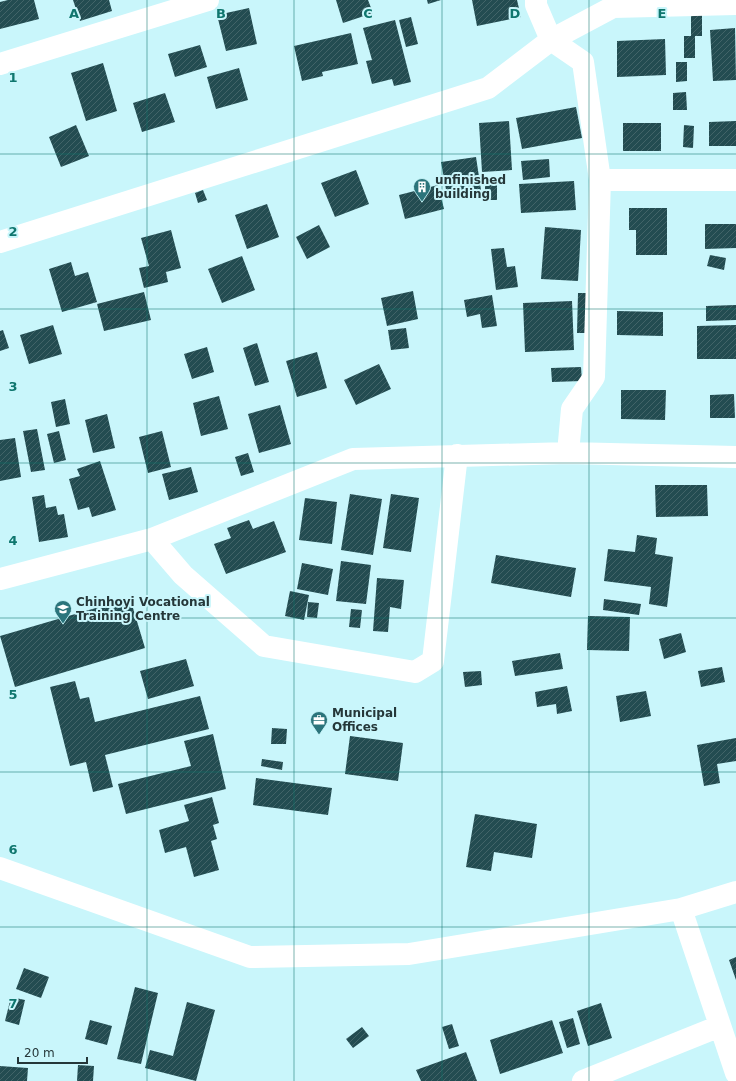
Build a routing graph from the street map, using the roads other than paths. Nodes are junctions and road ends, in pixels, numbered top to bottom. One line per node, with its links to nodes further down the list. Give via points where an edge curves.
1 (208, 0): 5 (street)
2 (536, 0): 4 (street)
3 (736, 4): 4 (street, via 614,8)
4 (551, 40): 6 (street, via 582,62); 8 (street, via 488,88)
5 (0, 64)
6 (600, 180): 7 (street); 9 (street, via 594,376 572,409)
7 (736, 180)
8 (0, 242)
9 (568, 453): 10 (street); 11 (street)
10 (457, 455): 12 (street, via 353,459); 12 (street, via 433,660 414,672 264,646 184,575)
11 (736, 457)
12 (152, 539): 13 (street)
13 (0, 580)
14 (0, 868): 16 (street, via 250,957 409,954)
15 (736, 892): 16 (street)
16 (681, 909): 17 (street)
17 (720, 1026): 18 (street); 19 (street)
18 (736, 1073)
19 (584, 1081)

